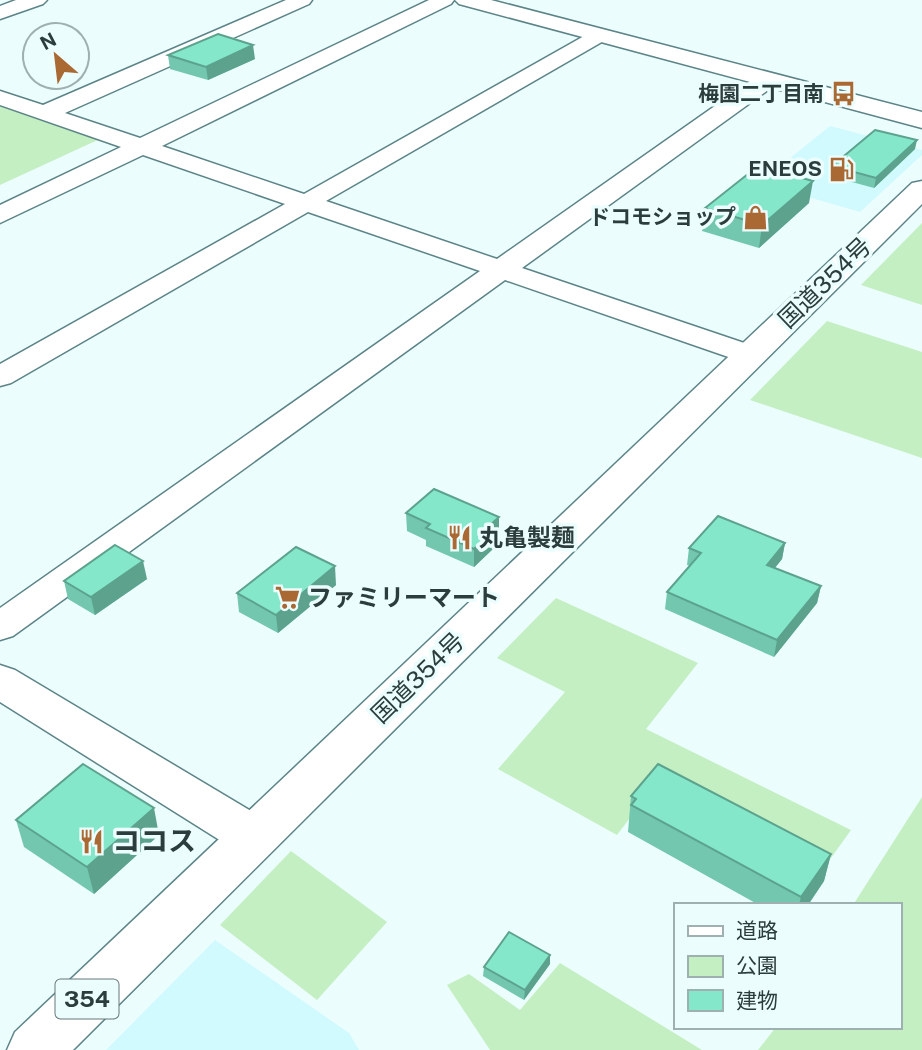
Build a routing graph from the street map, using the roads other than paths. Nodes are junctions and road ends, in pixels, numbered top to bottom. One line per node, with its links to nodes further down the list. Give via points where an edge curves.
1 (36, 0): 5 (main road)
2 (302, 0): 9 (street)
3 (444, 0): 11 (street)
4 (466, 0): 6 (main road)
5 (0, 13)
6 (600, 35): 7 (main road); 13 (street)
7 (767, 79): 10 (main road); 15 (street)
8 (0, 98): 9 (street)
9 (45, 113): 11 (street)
10 (922, 120)
11 (130, 143): 13 (street); 14 (street)
12 (922, 189): 16 (main road, 国道354号 / 354)
13 (305, 204): 15 (street); 17 (street)
14 (0, 215)
15 (502, 270): 16 (street); 18 (street)
16 (751, 355): 20 (main road, 国道354号 / 354)
17 (0, 377)
18 (0, 626)
19 (0, 681): 20 (main road)
20 (254, 836): 21 (main road, 国道354号 / 354)
21 (35, 1050)

